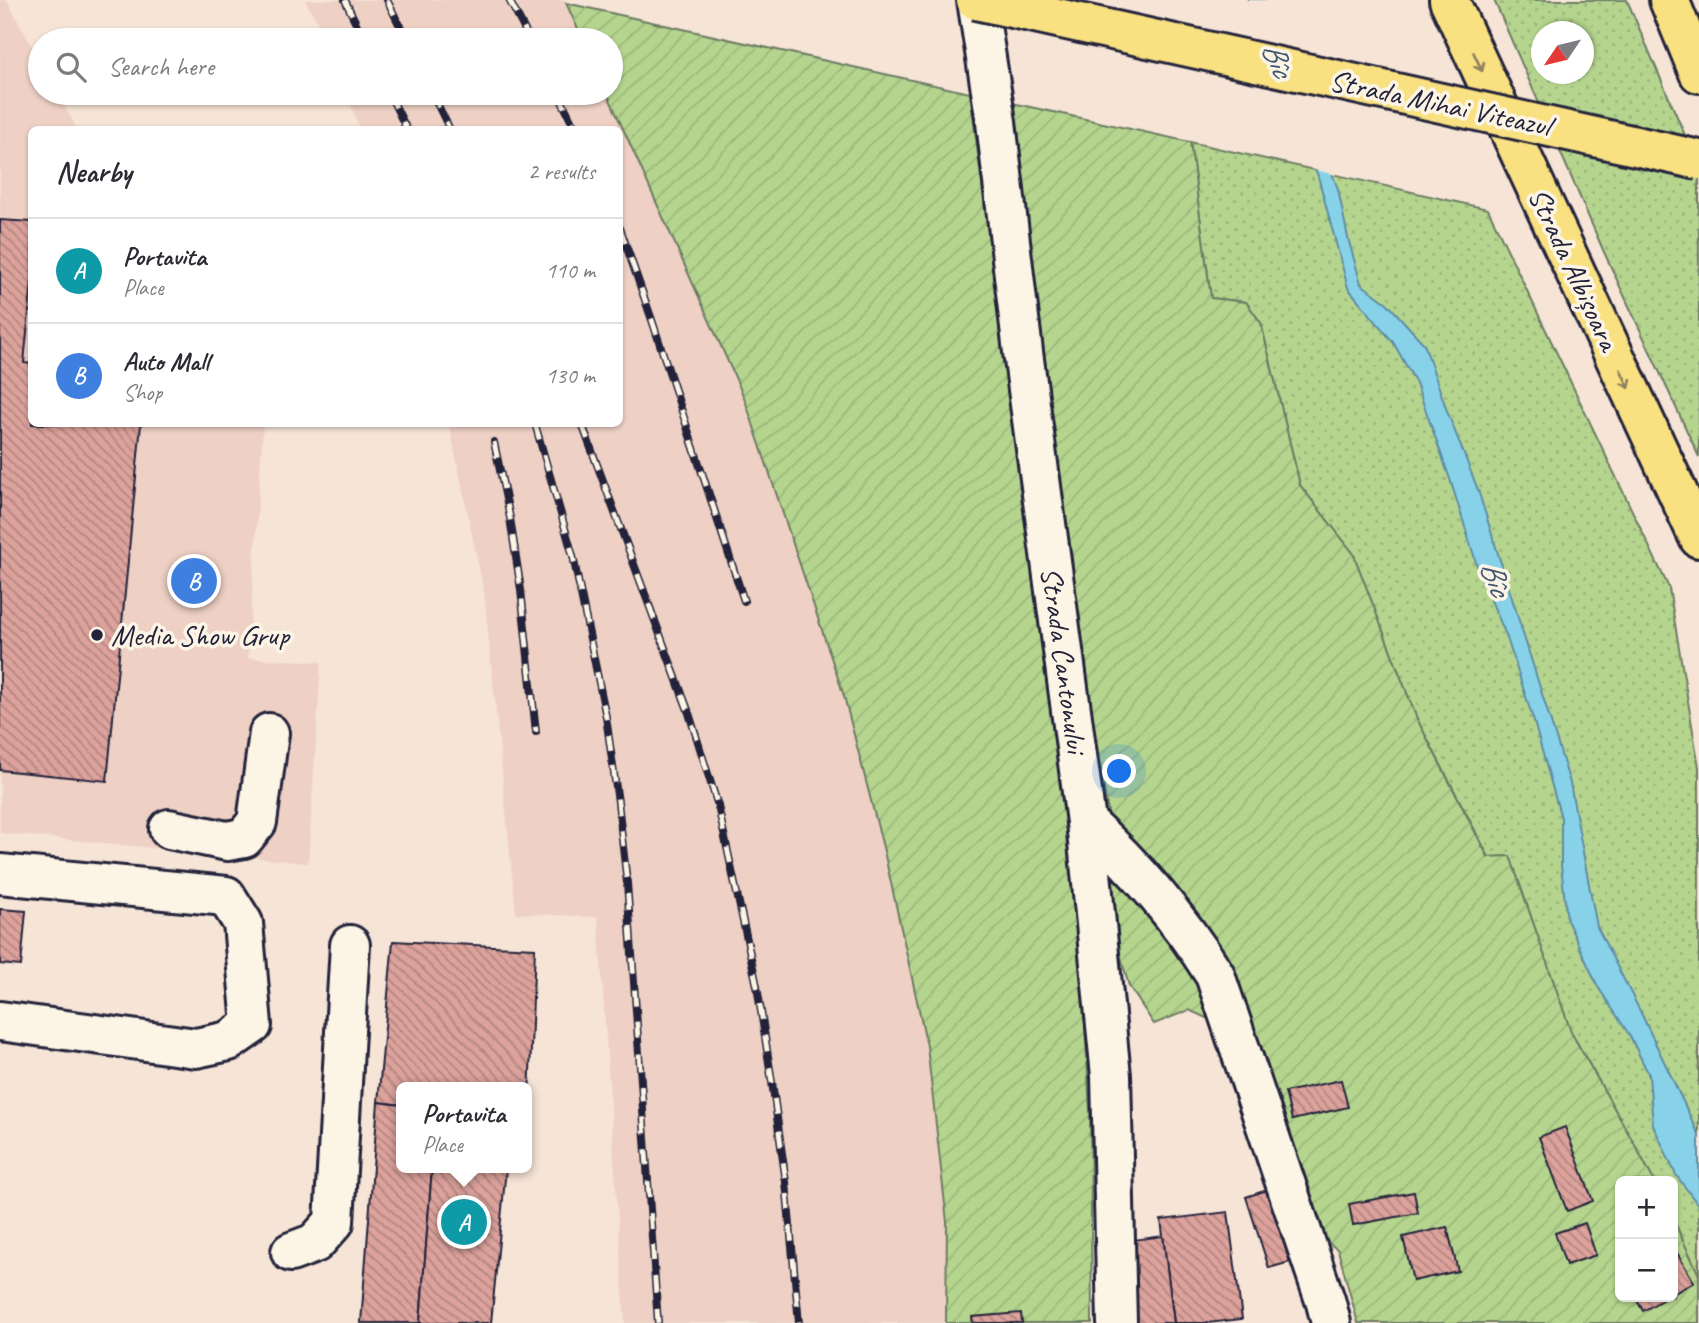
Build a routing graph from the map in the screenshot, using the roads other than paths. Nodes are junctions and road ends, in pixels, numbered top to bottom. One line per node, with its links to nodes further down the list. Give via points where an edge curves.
1 (977, 0): 5 (main road, Strada Mihai Viteazul, bridge); 8 (street, Strada Cantonului)
2 (1450, 0): 6 (main road, Strada Albișoara, one-way to 6)
3 (1675, 9): 4 (main road)
4 (1699, 73)
5 (1699, 160)
6 (1699, 538)
7 (269, 733): 9 (street, via 257,822 244,838 227,841)
8 (1086, 822): 14 (street, Strada Cantonului, via 1111,1076); 15 (street, via 1163,901 1215,975)
9 (169, 829)
10 (0, 874): 12 (street, via 226,896 243,923 252,1025 229,1041 197,1048)
11 (350, 945): 13 (street, via 334,1222 315,1243)
12 (0, 1020)
13 (291, 1252)
14 (1117, 1323)
15 (1331, 1323)

